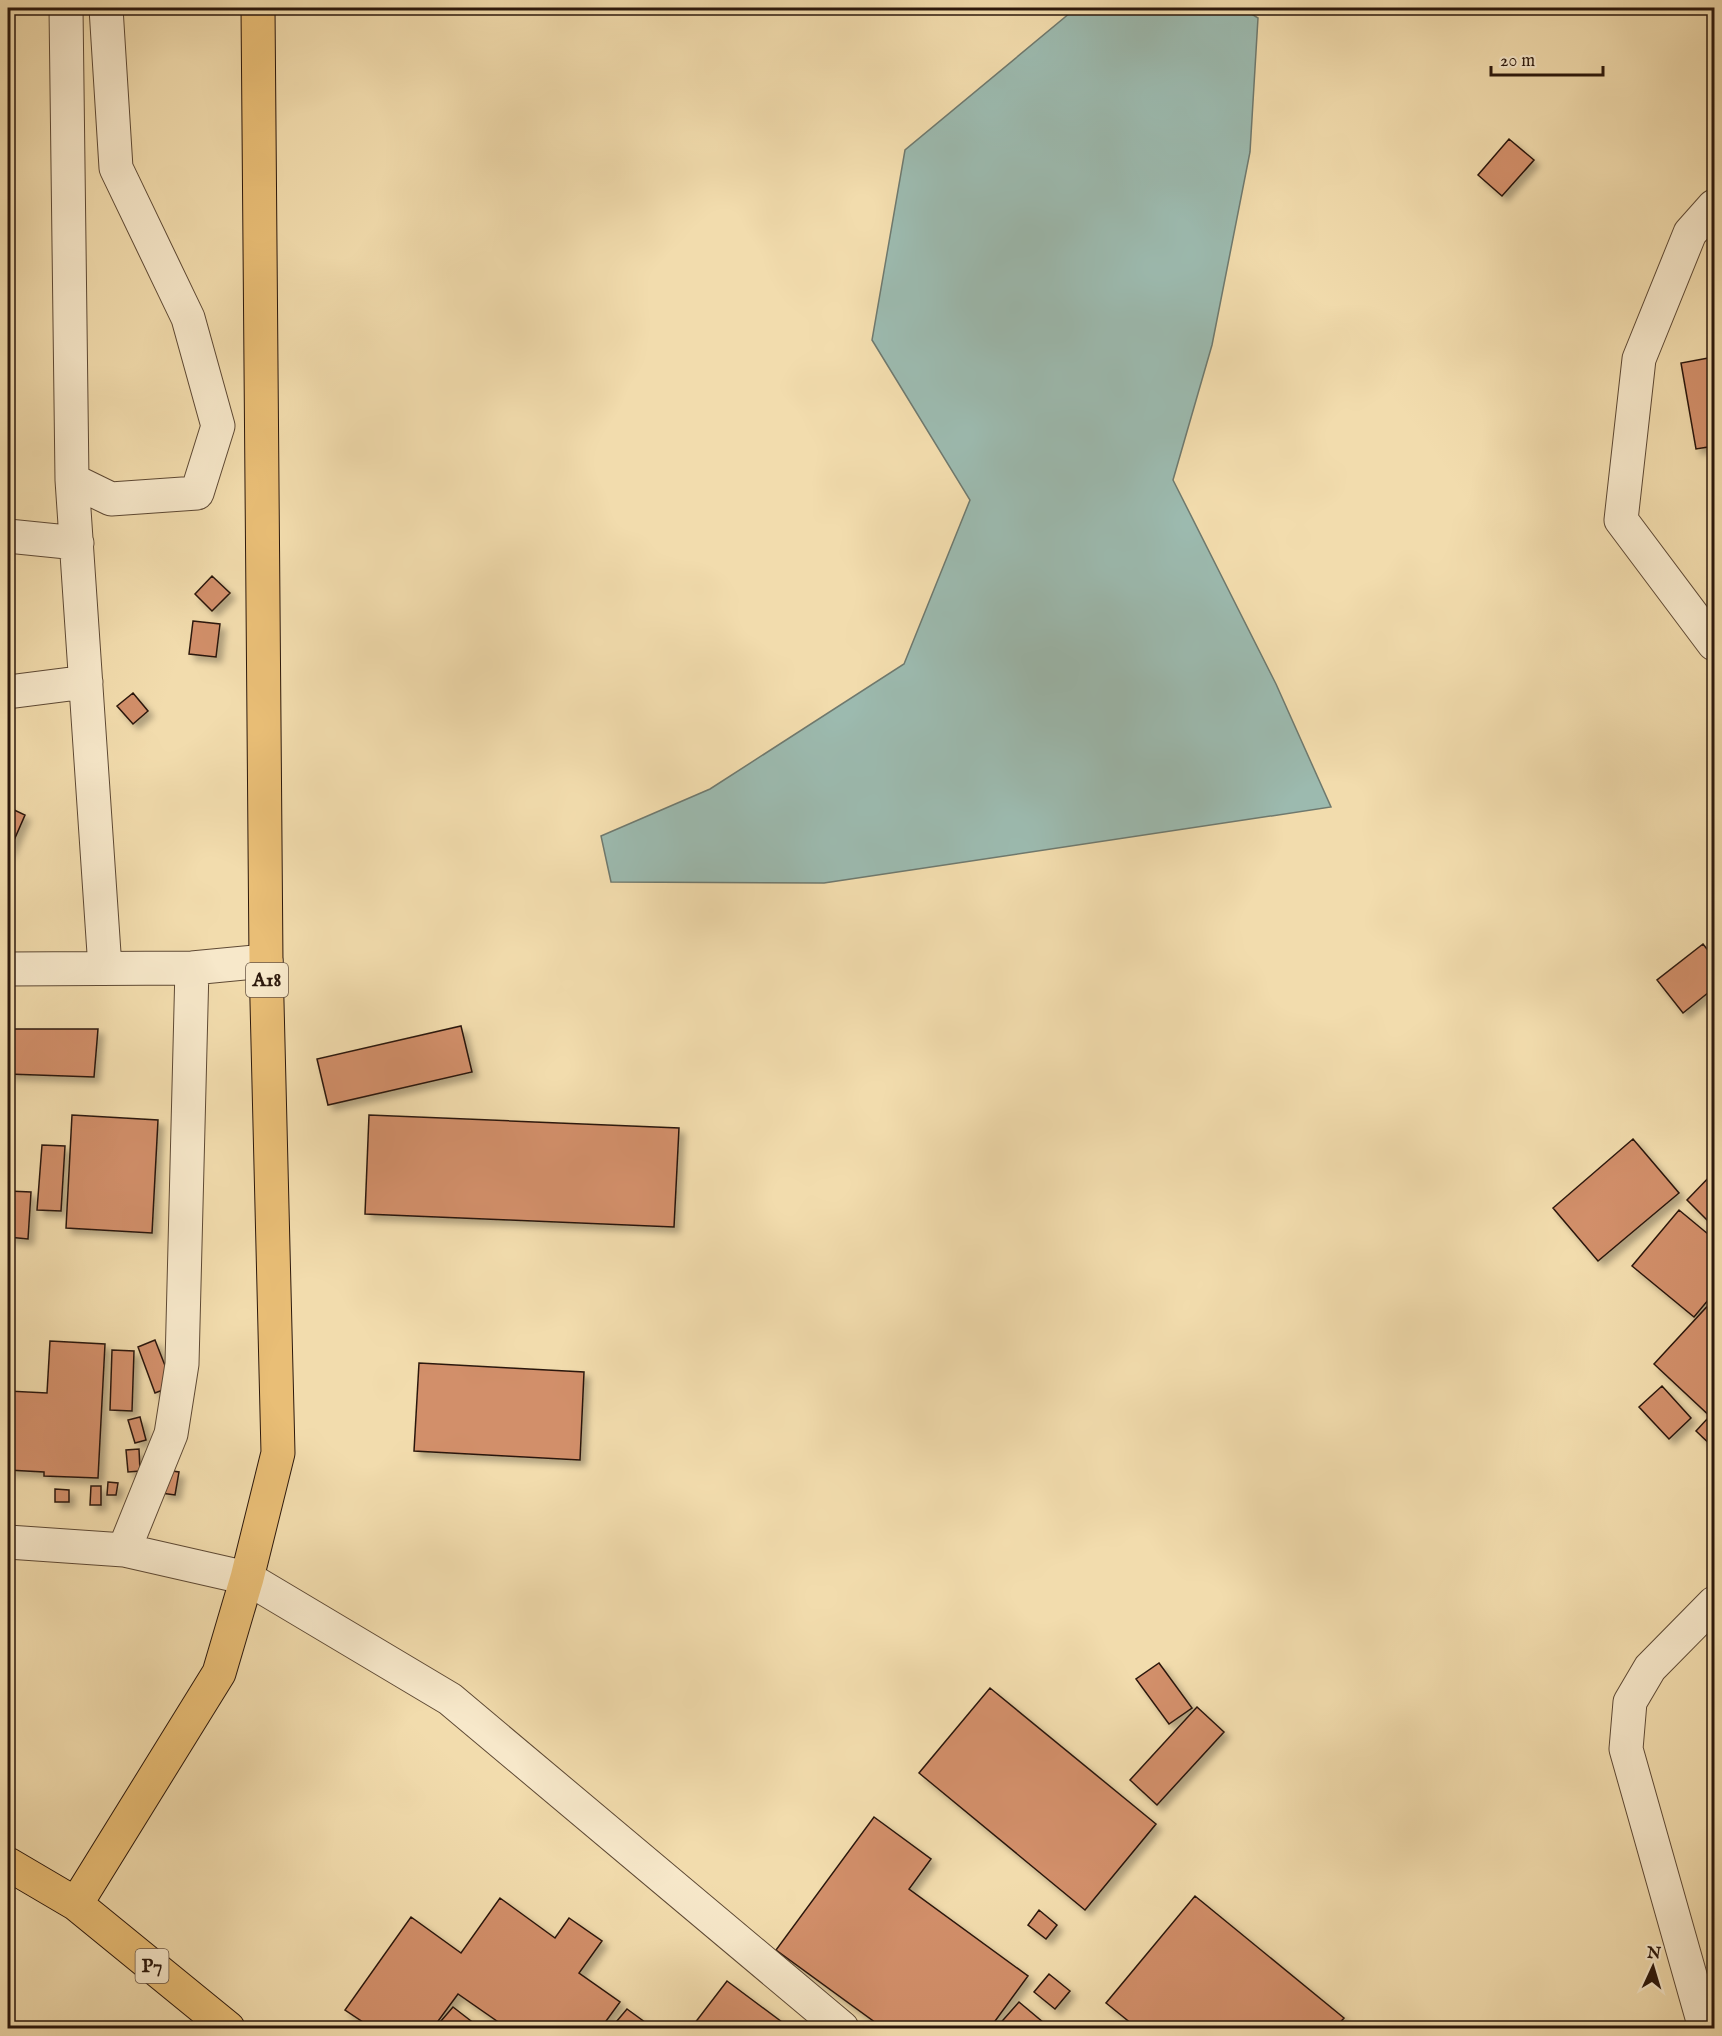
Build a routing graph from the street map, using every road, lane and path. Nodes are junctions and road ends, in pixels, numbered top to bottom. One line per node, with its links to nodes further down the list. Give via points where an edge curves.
1 (66, 8): 5 (street)
2 (106, 8): 5 (street, via 117,168 188,318 218,426 198,493 111,499)
3 (258, 8): 11 (highway, A18)
4 (1714, 206): 8 (street, via 1690,233 1639,359 1622,519)
5 (72, 480): 7 (street)
6 (8, 536): 7 (street)
7 (77, 543): 9 (street)
8 (1714, 644)
9 (86, 682): 10 (street); 12 (street)
10 (8, 692)
11 (266, 961): 13 (street); 17 (highway, A18, via 278,1453)
12 (105, 968): 13 (street); 14 (street)
13 (192, 968): 16 (street, via 182,1364 171,1434)
14 (8, 969)
15 (8, 1542): 16 (street)
16 (124, 1550): 17 (street)
17 (247, 1578): 20 (highway, A18, via 219,1673); 22 (street, via 450,1699)
18 (1714, 1603): 23 (street, via 1650,1668 1630,1702 1626,1749)
19 (8, 1864): 20 (highway, P7)
20 (76, 1904): 21 (highway, P7)
21 (228, 2028)
22 (842, 2028)
23 (1705, 2028)

